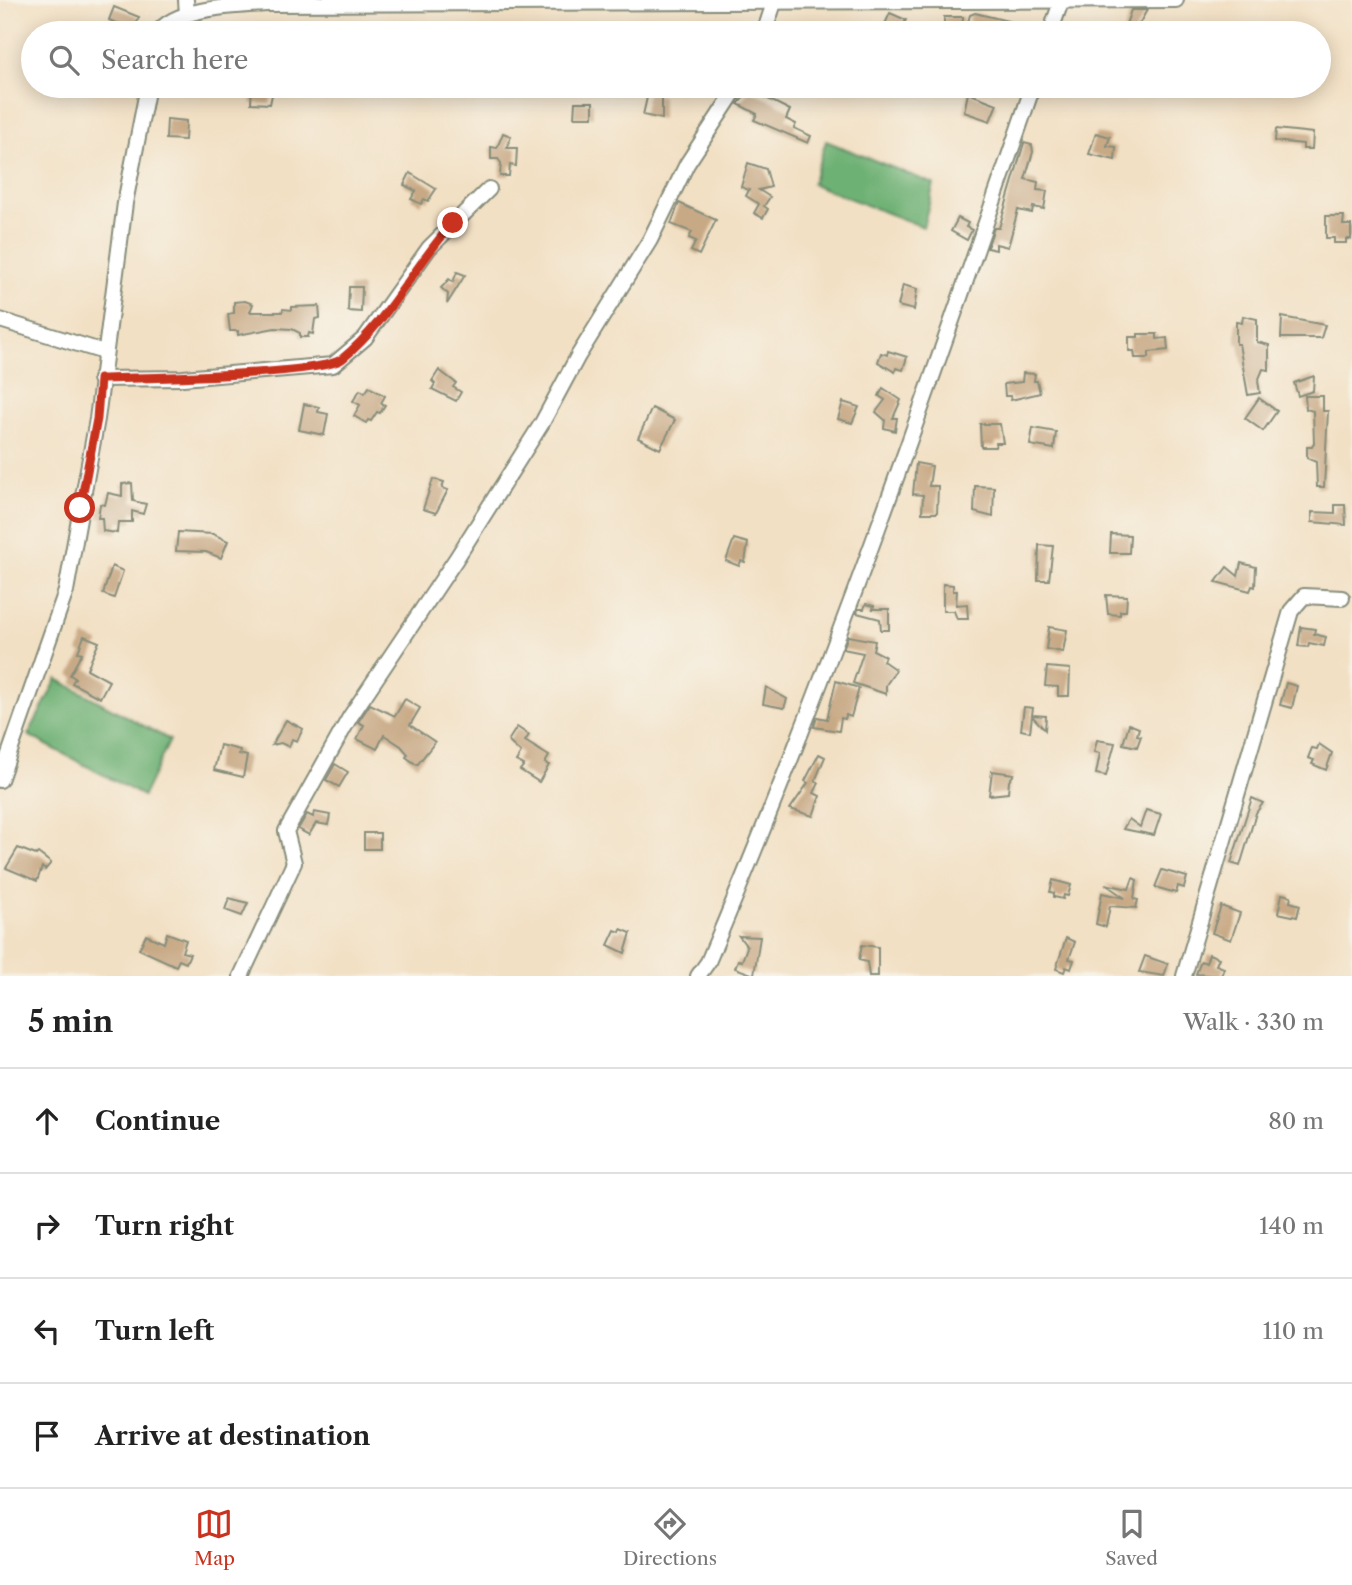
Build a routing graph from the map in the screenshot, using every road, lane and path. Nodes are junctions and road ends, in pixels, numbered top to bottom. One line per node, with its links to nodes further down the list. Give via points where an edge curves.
1 (1176, 0): 2 (street)
2 (1060, 2): 3 (street); 7 (street)
3 (774, 3): 4 (street); 6 (street)
4 (186, 7): 5 (street)
5 (169, 21)
6 (768, 21)
7 (1054, 21)
8 (146, 98): 13 (street)
9 (730, 98): 17 (street, via 687,164 650,240 542,423 350,718 286,831 294,863)
10 (1029, 98): 18 (street, via 853,602 764,830)
11 (489, 189): 14 (street, via 429,248 365,338 333,365 183,378)
12 (0, 320): 13 (street)
13 (104, 352): 14 (street)
14 (100, 379): 16 (street, via 66,591)
15 (1342, 598): 19 (street, via 1304,596 1291,611)
16 (0, 780)
17 (241, 976)
18 (698, 976)
19 (1184, 976)

